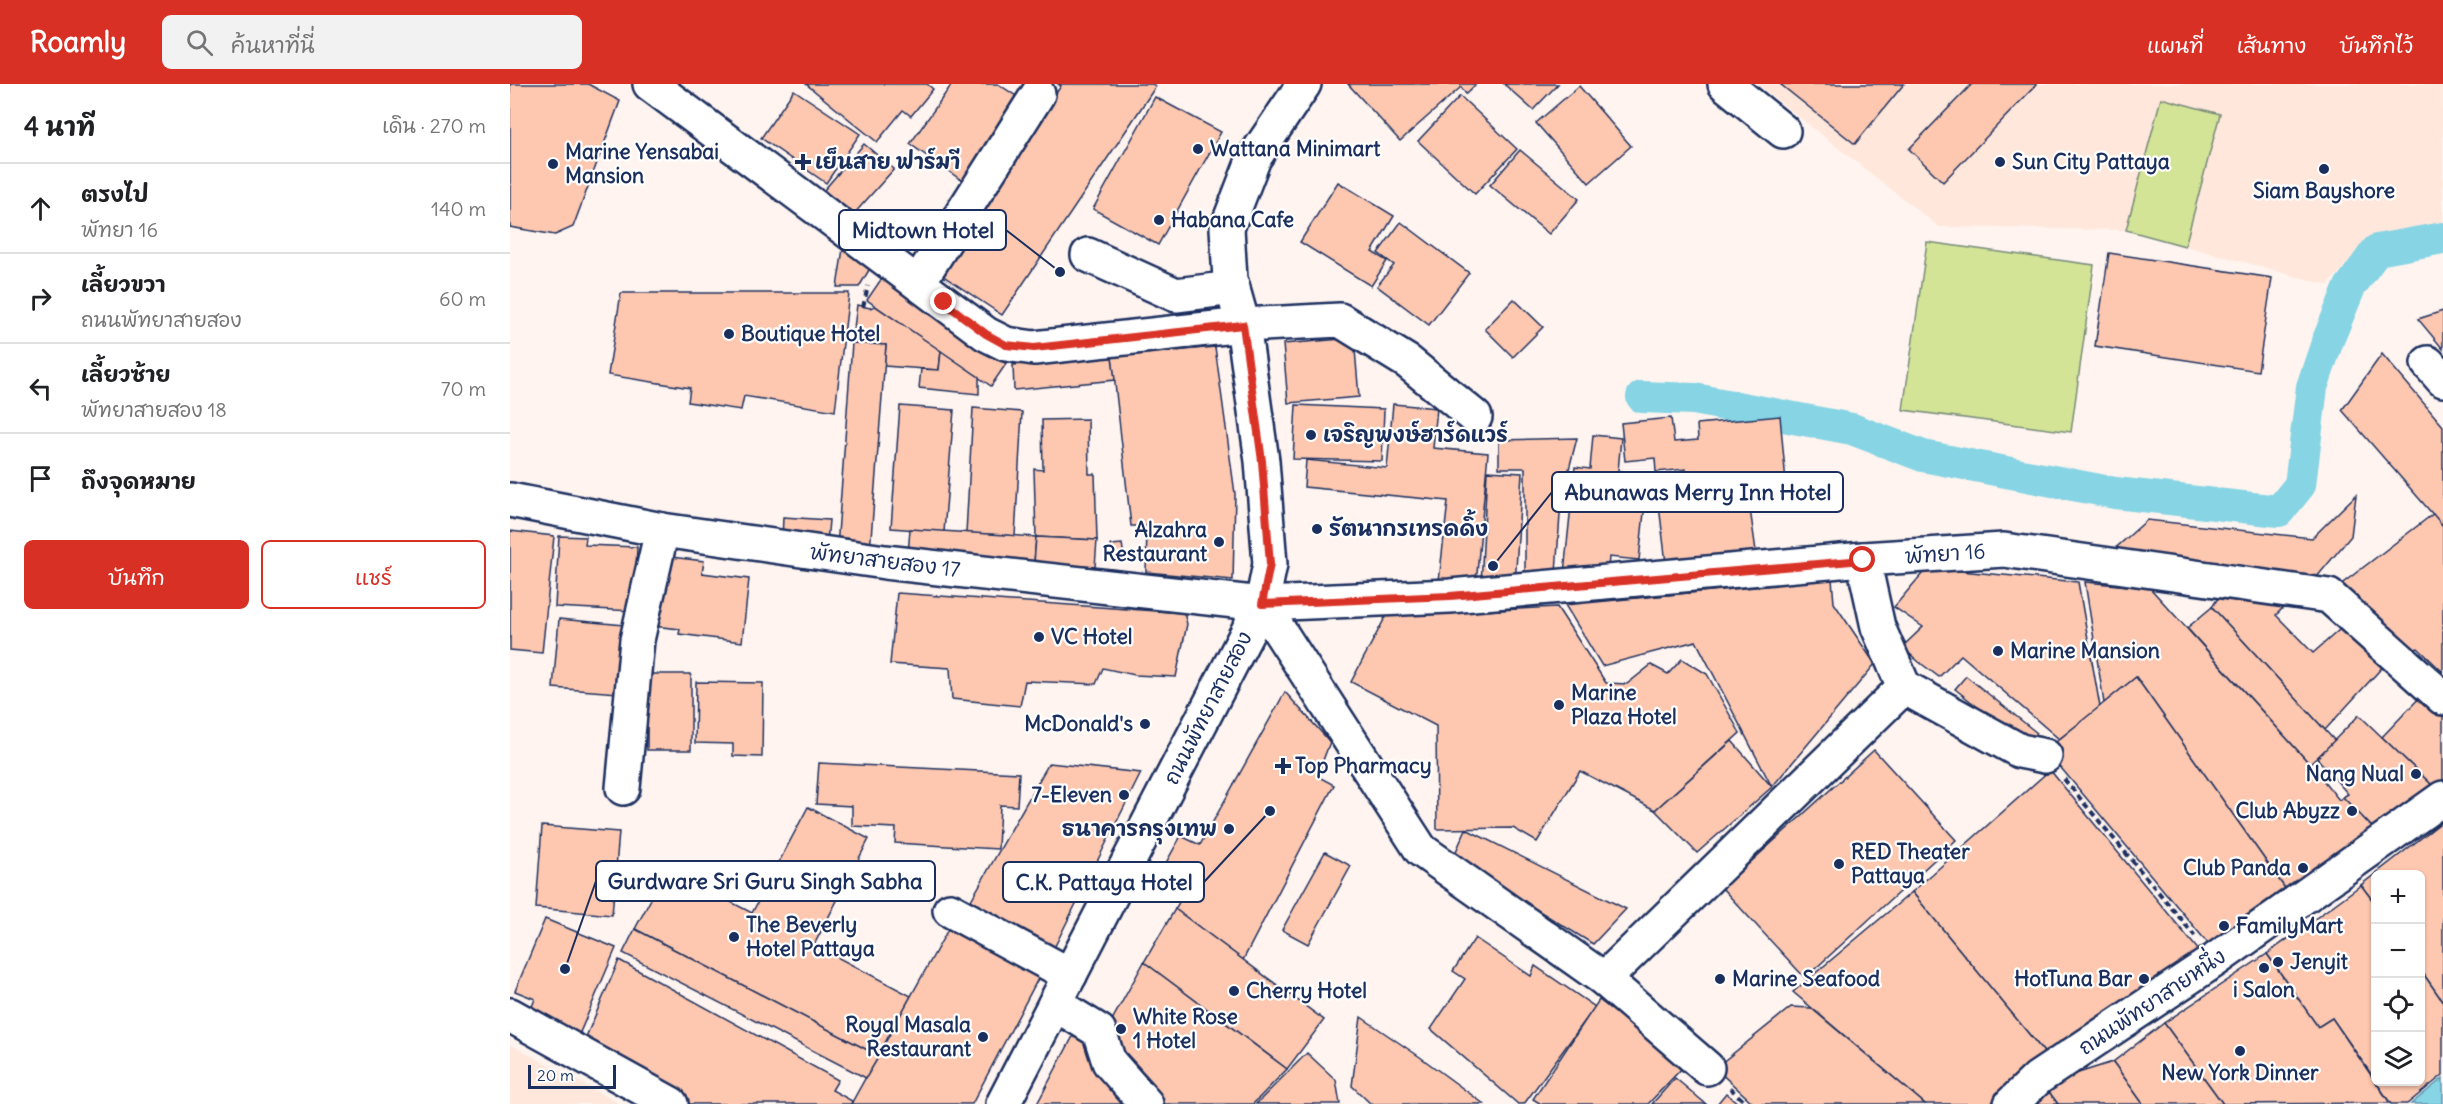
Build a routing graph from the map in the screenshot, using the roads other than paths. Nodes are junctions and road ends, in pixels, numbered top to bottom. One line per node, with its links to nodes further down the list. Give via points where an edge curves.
1 (650, 84): 7 (street)
2 (1304, 84): 8 (street, ถนนพัทยาสายสอง, via 1254,158 1239,193 1227,228)
3 (1725, 84): 5 (street)
4 (1038, 94): 7 (street)
5 (1783, 131)
6 (1088, 255): 8 (street, via 1176,295)
7 (918, 283): 9 (street, via 1006,345 1034,348)
8 (1233, 288): 9 (street, ถนนพัทยาสายสอง)
9 (1243, 325): 10 (street, via 1340,320 1408,362); 14 (street, ถนนพัทยาสายสอง, via 1262,461 1270,564)
10 (1475, 417)
11 (510, 500): 12 (street, พัทยาสายสอง 17)
12 (662, 530): 14 (street, พัทยาสายสอง 17, via 885,562); 18 (street, via 637,640)
13 (1863, 560): 14 (street, พัทยา 16, via 1450,596); 15 (street, via 1878,627); 16 (street, พัทยา 16, via 2004,550 2329,596)
14 (1262, 604): 21 (street, ถนนพัทยาสายสอง); 22 (street, via 1421,850)
15 (1904, 687): 17 (street, via 2020,751); 22 (street)
16 (2443, 698)
17 (2045, 756)
18 (623, 788)
19 (2443, 798): 29 (street, ถนนพัทยาสายหนึ่ง, via 2215,960 2038,1078)
20 (950, 910): 21 (street)
21 (1070, 975): 23 (street, ถนนพัทยาสายสอง)
22 (1604, 979): 25 (street)
23 (1055, 1004): 27 (street, ถนนพัทยาสายสอง); 28 (street, via 1099,1031 1109,1062)
24 (510, 1015): 26 (street)
25 (1707, 1068)
26 (671, 1104)
27 (1003, 1104)
28 (1146, 1104)
29 (2011, 1104)

